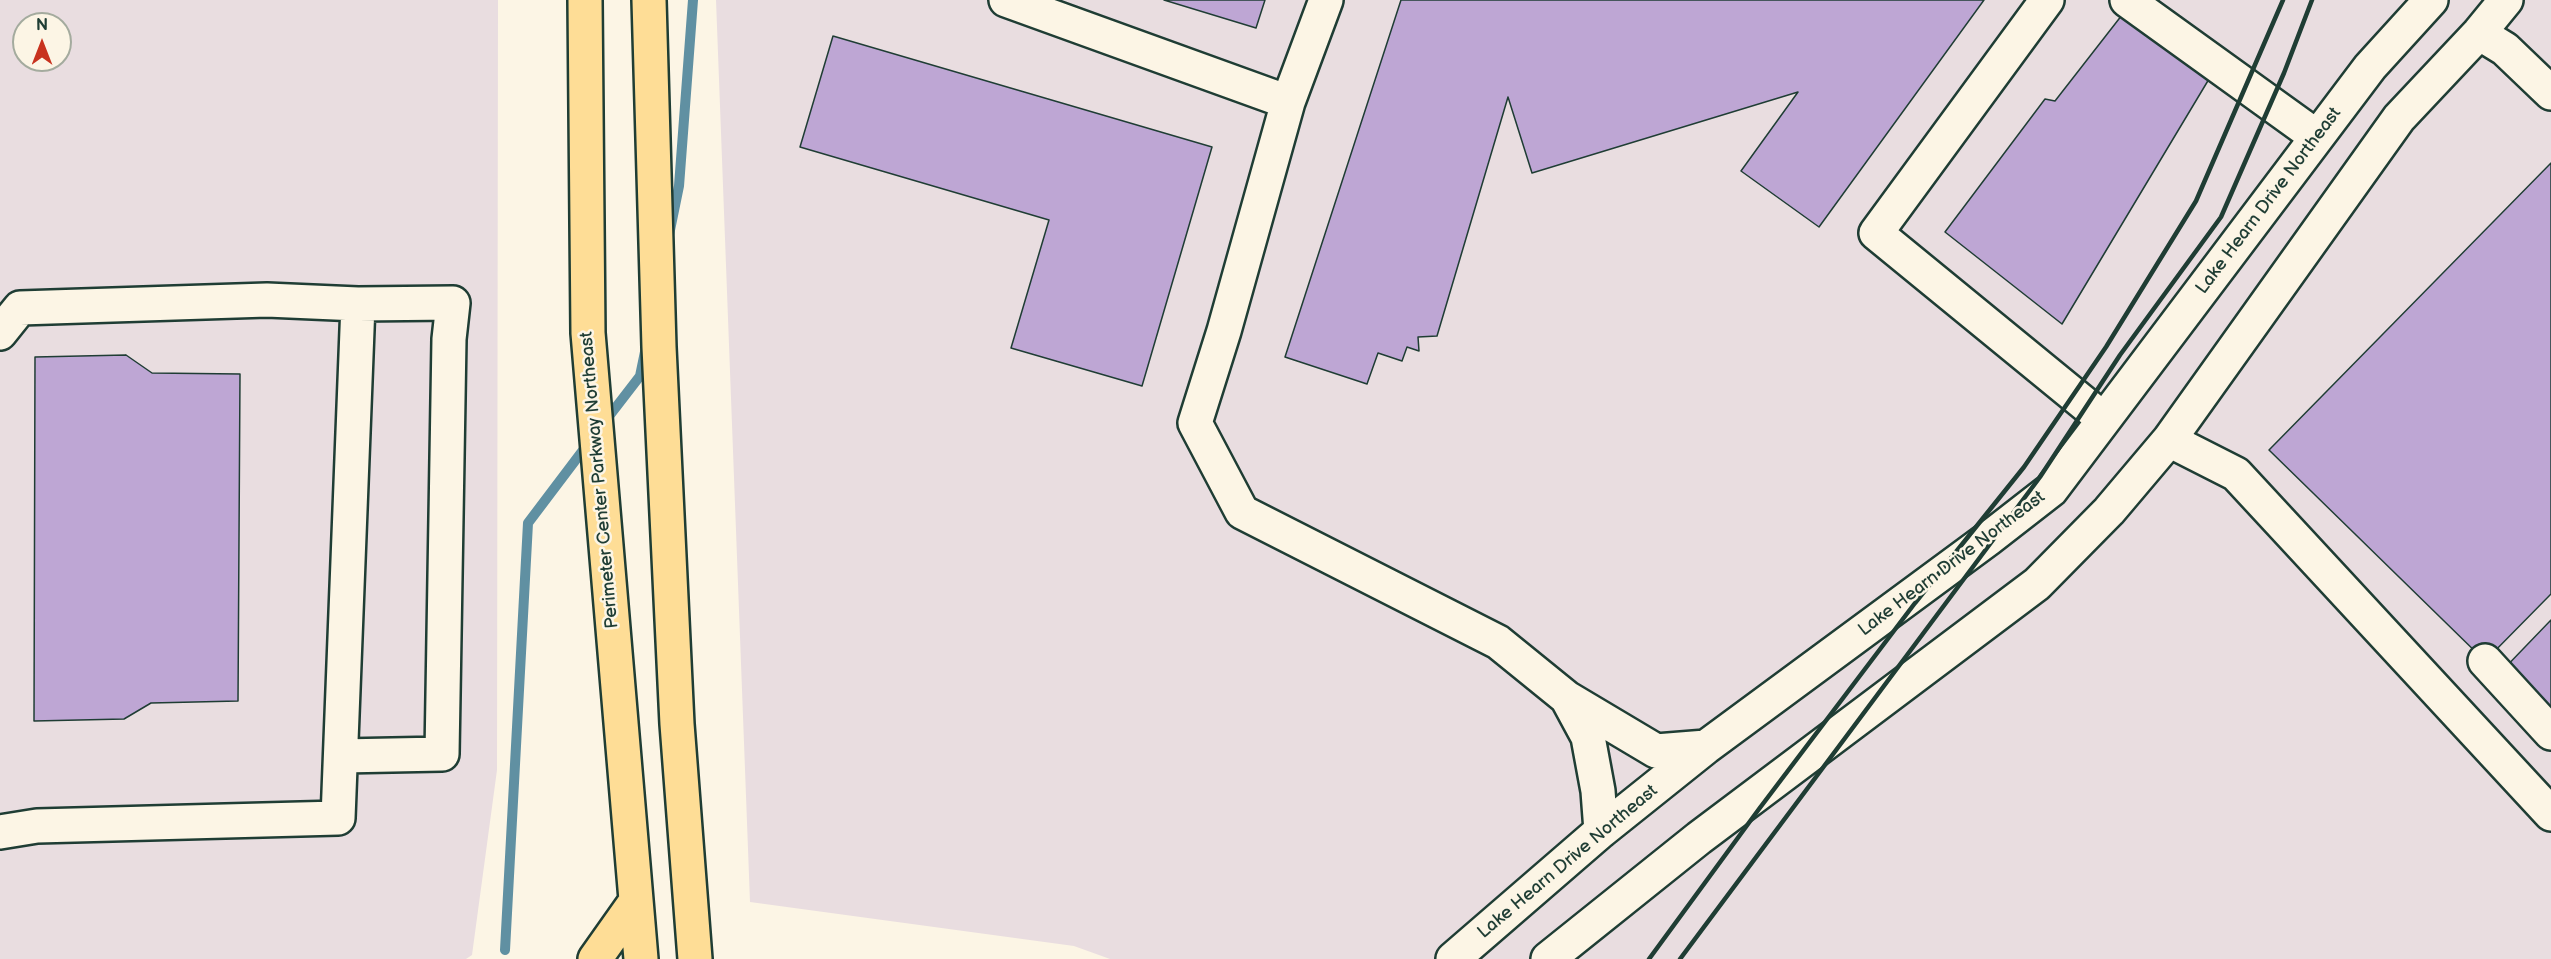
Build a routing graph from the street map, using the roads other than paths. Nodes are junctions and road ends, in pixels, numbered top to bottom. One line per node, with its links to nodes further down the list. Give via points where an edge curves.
1 (585, 0): 25 (main road, Perimeter Center Parkway Northeast, via 588,333)
2 (649, 0): 28 (main road, via 659,347 677,724)
3 (1006, 0): 11 (street)
4 (1326, 0): 11 (street)
5 (2048, 0): 15 (street, via 1876,232)
6 (2127, 0): 12 (street)
7 (2431, 0): 12 (street, Lake Hearn Drive Northeast, via 2370,67)
8 (2506, 0): 9 (street)
9 (2480, 33): 10 (street, via 2505,49); 16 (street, via 2399,118)
10 (2551, 93)
11 (1288, 102): 18 (street, via 1195,423 1242,512 1498,642)
12 (2317, 137): 15 (street, Lake Hearn Drive Northeast)
13 (358, 304): 14 (street, via 267,300 20,308); 21 (street); 21 (street, via 453,303 449,339 442,754)
14 (0, 333)
15 (2102, 418): 20 (street, Lake Hearn Drive Northeast, via 2050,490)
16 (2169, 440): 22 (street, via 2236,474); 30 (street, via 2109,511 2037,584 1699,838)
17 (2485, 661): 19 (street)
18 (1567, 698): 20 (street, via 1656,751); 24 (street, via 1588,736)
19 (2551, 733)
20 (1706, 747): 24 (street, Lake Hearn Drive Northeast)
21 (342, 756): 23 (street, via 338,818 37,826)
22 (2551, 814)
23 (0, 831)
24 (1601, 831): 29 (street, Lake Hearn Drive Northeast)
25 (636, 901): 26 (main road); 27 (main road, Perimeter Center Parkway Northeast)
26 (595, 959)
27 (641, 959)
28 (695, 959)
29 (1454, 959)
30 (1548, 959)

